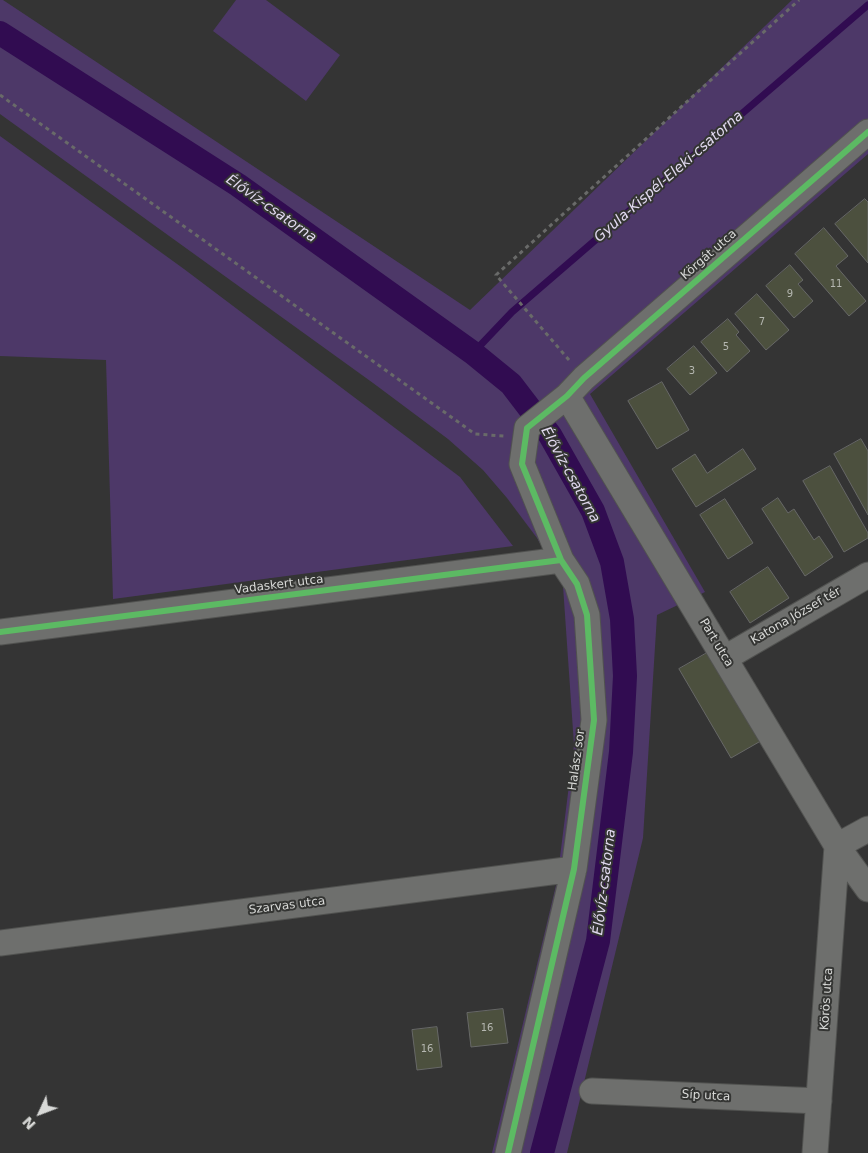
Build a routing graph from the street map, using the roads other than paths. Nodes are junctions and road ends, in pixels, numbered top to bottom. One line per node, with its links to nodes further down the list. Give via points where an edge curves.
1 (868, 132): 2 (street, Körgát utca)
2 (558, 403): 3 (street, Halász sor, via 526,432 522,464); 6 (street, Part utca)
3 (561, 560): 5 (street, Vadaskert utca); 9 (street, Halász sor, via 577,584 587,615 594,720)
4 (868, 575): 6 (street, Katona József tér)
5 (0, 632)
6 (725, 658): 8 (street, Part utca)
7 (868, 829): 8 (street)
8 (837, 846): 10 (street, Part utca); 13 (street, Körös utca)
9 (574, 869): 11 (street, Szarvas utca); 14 (street, Halász sor)
10 (868, 889)
11 (0, 943)
12 (592, 1091): 13 (street, Síp utca)
13 (819, 1101): 15 (street, Körös utca)
14 (508, 1153)
15 (815, 1153)

